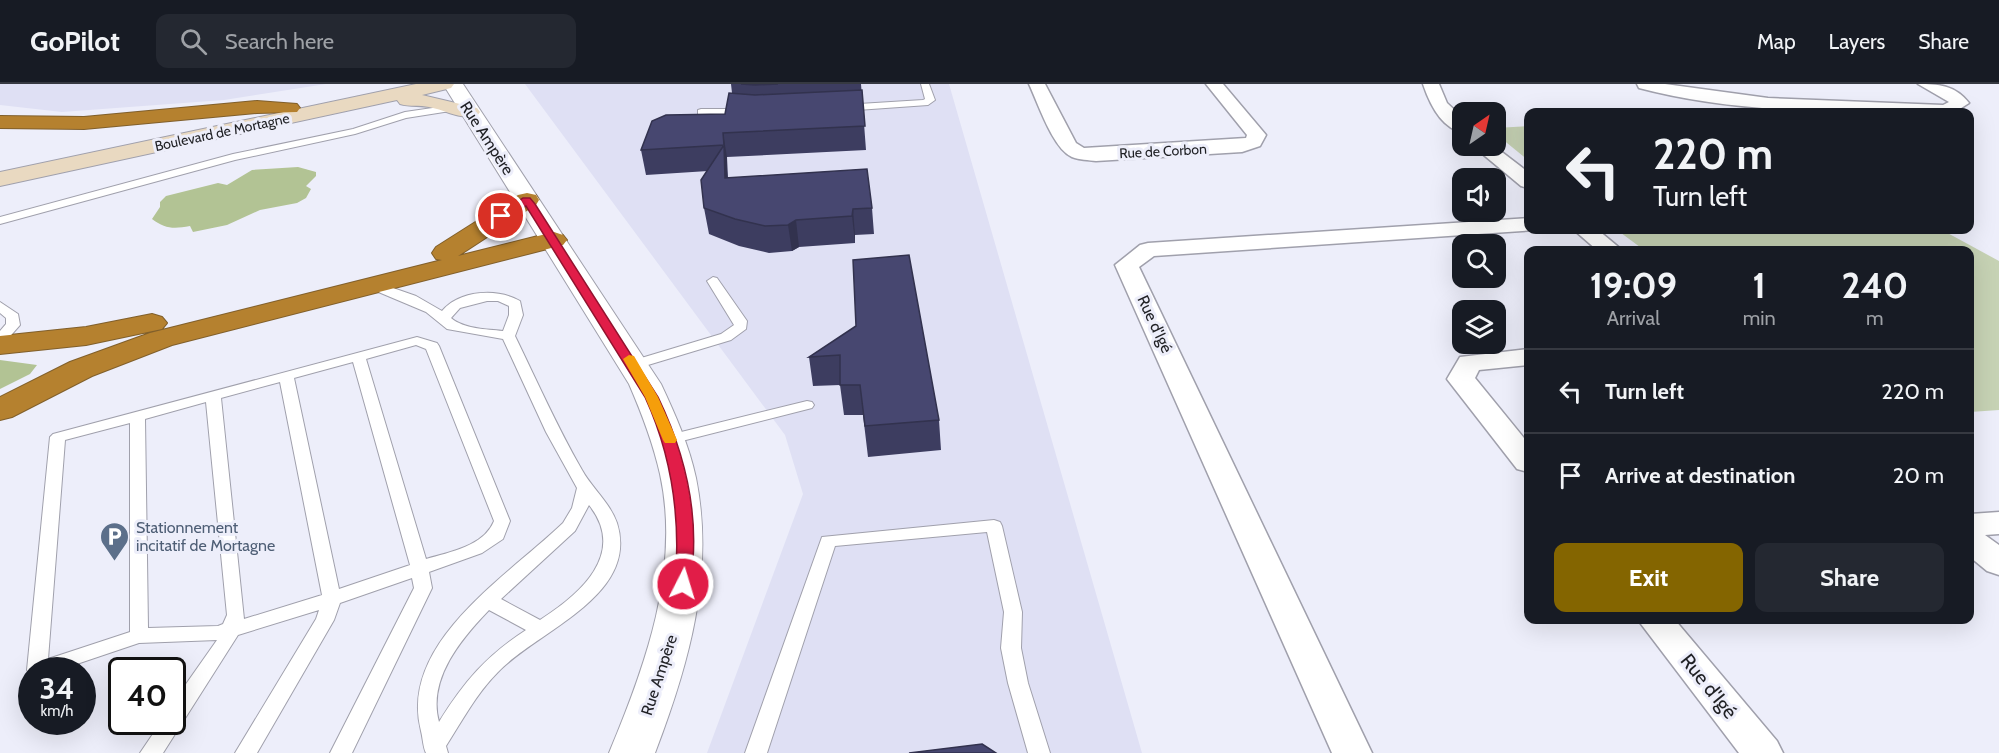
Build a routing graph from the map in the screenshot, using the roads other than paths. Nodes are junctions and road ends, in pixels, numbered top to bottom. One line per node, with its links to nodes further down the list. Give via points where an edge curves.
1 (402, 84): 11 (main road, Boulevard de Mortagne)
2 (444, 84): 10 (main road, Boulevard de Mortagne)
3 (453, 84): 12 (street, Rue Ampère)
4 (926, 84): 15 (lane, via 930,100 925,103)
5 (1037, 84): 6 (street, Rue de Corbon, via 1068,146 1079,153 1096,155 1242,146 1253,142 1257,135)
6 (1214, 84)
7 (1431, 84): 18 (street, via 1439,105)
8 (1645, 84): 13 (street, via 1675,92)
9 (1926, 84): 14 (street, via 1960,103)
10 (381, 98): 12 (main road); 21 (main road, Boulevard de Mortagne)
11 (290, 108): 19 (highway, via 257,107 91,123); 21 (main road, Boulevard de Mortagne)
12 (464, 108): 23 (street, Rue Ampère); 24 (lane, via 394,117 358,135 233,157)
13 (1842, 108)
14 (1950, 108)
15 (830, 109)
16 (701, 112): 17 (lane)
17 (758, 113)
18 (1452, 117)
19 (0, 122)
20 (1496, 156): 22 (street)
21 (0, 177)
22 (1524, 179)
23 (527, 200): 27 (street, Rue Ampère); 29 (highway)
24 (0, 221)
25 (1524, 225): 68 (street, Rue d'Igé, via 1148,250 1127,265)
26 (1590, 234): 28 (street)
27 (551, 235): 29 (highway); 31 (highway); 39 (street, Rue Ampère)
28 (1606, 246)
29 (445, 253): 36 (highway, via 132,328 64,340)
30 (713, 281): 39 (lane, via 740,321 737,331)
31 (373, 285): 33 (lane, via 411,299); 43 (highway, via 139,345 60,378)
32 (0, 306): 35 (lane, via 13,317 14,325)
33 (444, 319): 34 (lane, via 459,328); 34 (lane, via 451,308 470,300 505,297 515,304 516,310)
34 (508, 336): 47 (lane)
35 (0, 339)
36 (0, 345)
37 (358, 355): 40 (lane); 52 (lane); 52 (lane, via 406,342 422,341 432,346 502,521 497,535 482,546)
38 (1524, 357): 46 (street, via 1469,363 1461,379)
39 (633, 365): 45 (street, Rue Ampère)
40 (286, 375): 41 (lane); 53 (lane)
41 (213, 394): 44 (lane); 57 (lane, via 236,606)
42 (807, 405): 45 (lane)
43 (0, 410)
44 (137, 415): 58 (lane); 58 (lane, via 58,437 37,670)
45 (670, 439): 65 (street, Rue Ampère, via 684,501 684,570 669,650)
46 (1524, 457)
47 (585, 488): 54 (lane, via 580,508 569,526); 56 (lane, via 608,522 612,538 606,569 588,595)
48 (1999, 523): 49 (street)
49 (1974, 525)
50 (1974, 543): 51 (street)
51 (1999, 563)
52 (420, 568): 53 (lane); 64 (lane, via 420,597)
53 (332, 598): 57 (lane); 63 (lane, via 325,620)
54 (488, 601): 56 (lane); 61 (lane, via 451,639 427,683 426,723)
55 (1658, 624): 69 (street, Rue d'Igé)
56 (540, 628): 61 (lane, via 505,653 479,679)
57 (231, 632): 58 (lane); 59 (lane)
58 (139, 636)
59 (186, 700)
60 (163, 735): 62 (lane)
61 (435, 750)
62 (151, 753)
63 (246, 753)
64 (341, 753)
65 (632, 753)
66 (756, 753): 67 (lane, via 828,541 994,526 1013,612 1011,648 1017,683)
67 (1039, 753)
68 (1352, 753)
69 (1763, 753)

